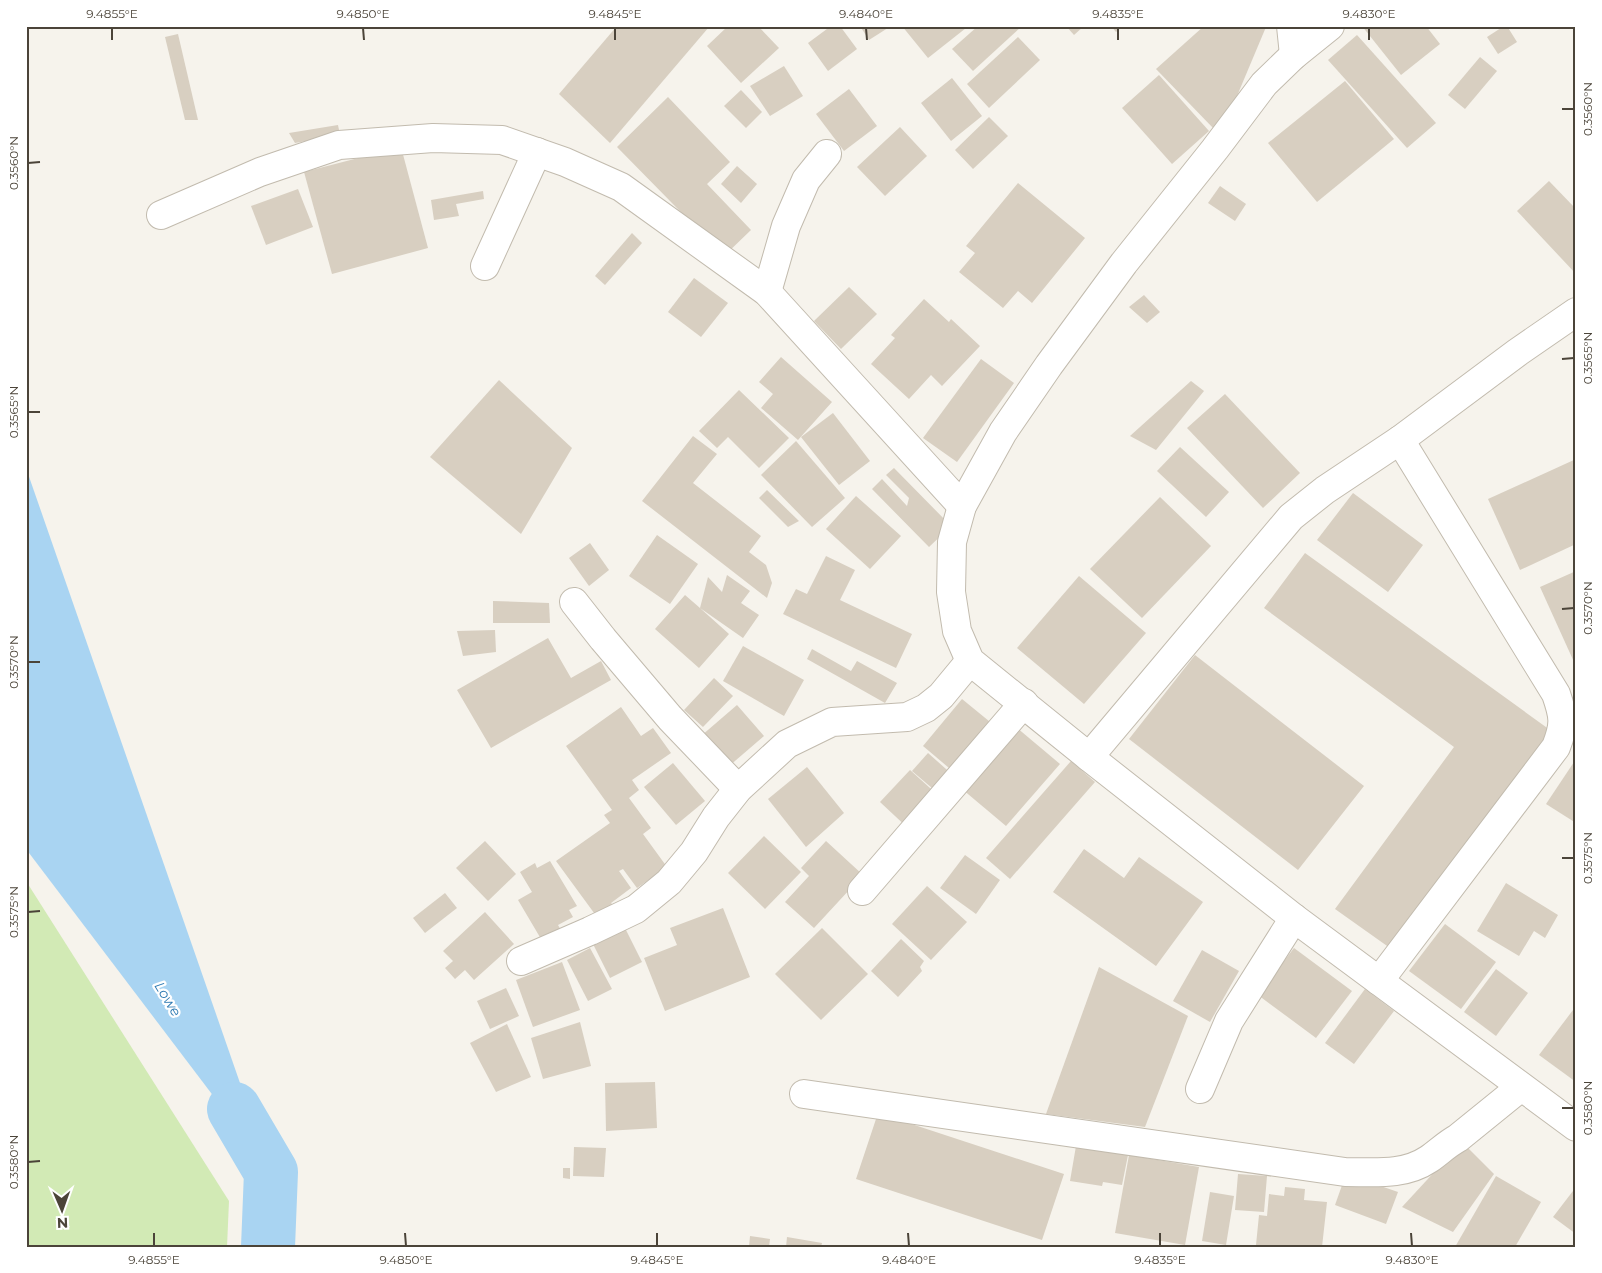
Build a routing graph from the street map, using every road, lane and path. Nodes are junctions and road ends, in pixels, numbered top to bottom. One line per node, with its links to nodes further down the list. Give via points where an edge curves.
1 (1291, 26): 3 (street)
2 (1330, 26): 3 (street)
3 (1294, 56): 11 (street, via 1264,84 1124,263 1003,432)
4 (536, 152): 6 (street, via 502,140 433,138 339,145 260,172); 7 (street); 8 (street, via 621,187)
5 (827, 154): 8 (street, via 806,180 786,226)
6 (161, 215)
7 (485, 266)
8 (767, 292): 11 (street)
9 (1576, 312): 10 (street)
10 (1400, 440): 15 (street, via 1556,694); 16 (street, via 1291,517)
11 (962, 506): 13 (street, via 952,542 951,592 956,631)
12 (574, 602): 17 (street, via 670,718)
13 (970, 661): 14 (street); 17 (street, via 941,696 926,708 907,717 832,722 787,744)
14 (1024, 703): 16 (street); 18 (street)
15 (1569, 728): 21 (street)
16 (1089, 758): 19 (street)
17 (738, 789): 20 (street, via 669,882 636,909)
18 (862, 891)
19 (1294, 918): 21 (street); 23 (street, via 1229,1021)
20 (521, 961)
21 (1379, 981): 22 (street)
22 (1521, 1087): 24 (street, via 1428,1160 1407,1170 1386,1172 1345,1172); 25 (street)
23 (1200, 1089)
24 (804, 1094)
25 (1576, 1127)

